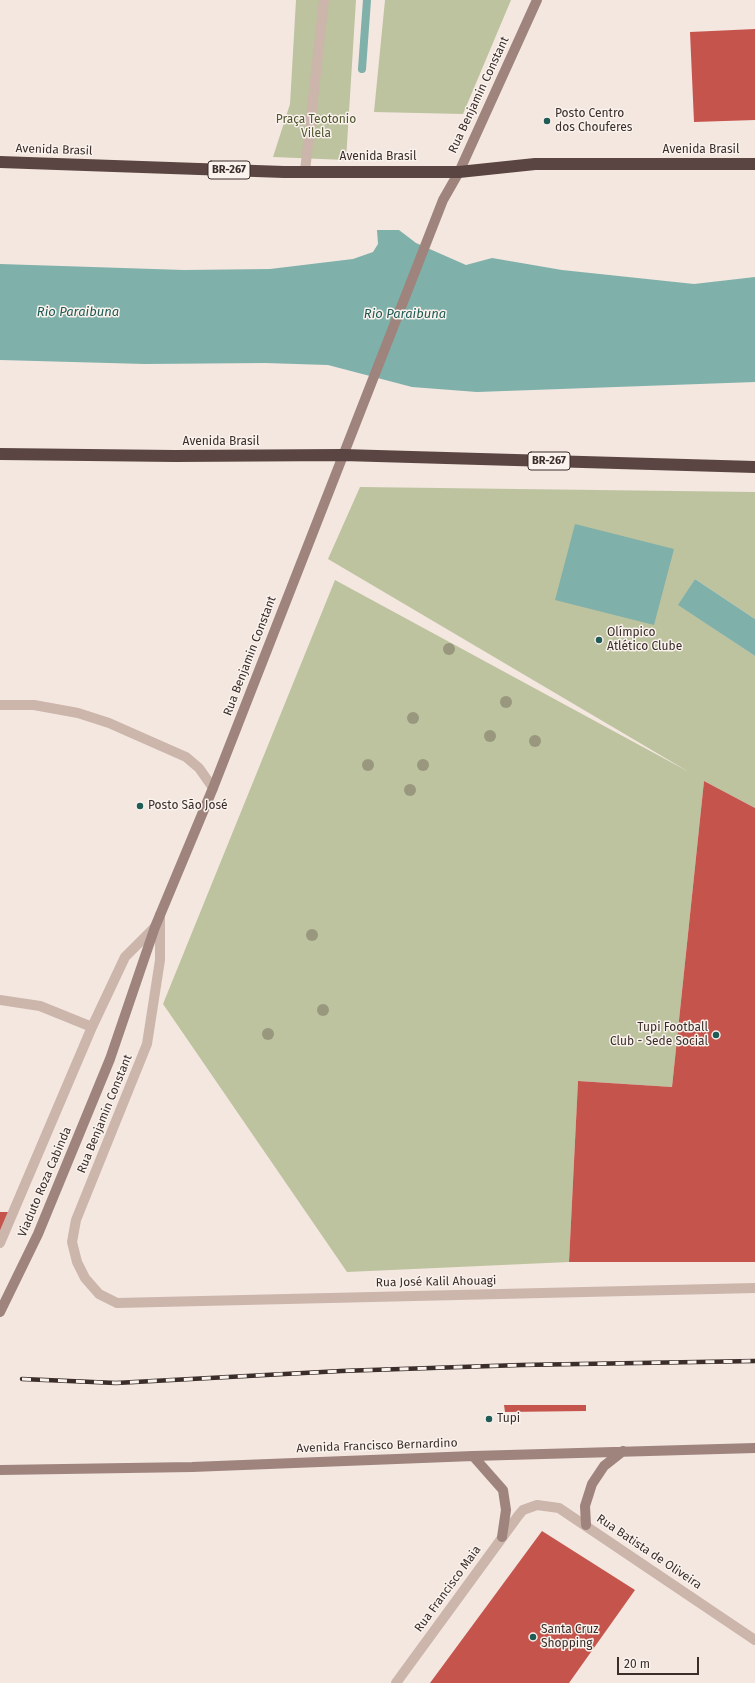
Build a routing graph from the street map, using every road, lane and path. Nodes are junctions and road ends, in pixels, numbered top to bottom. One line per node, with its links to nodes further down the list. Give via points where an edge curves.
1 (324, 0): 5 (street)
2 (537, 0): 6 (main road, Rua Benjamin Constant)
3 (0, 162): 5 (highway, Avenida Brasil / BR-267)
4 (755, 164): 6 (highway, Avenida Brasil / BR-267, via 535,164)
5 (305, 171): 6 (highway, Avenida Brasil / BR-267)
6 (458, 172): 8 (main road, Rua Benjamin Constant, via 443,200)
7 (0, 454): 8 (highway, Avenida Brasil / BR-267)
8 (343, 455): 9 (highway, Avenida Brasil / BR-267); 11 (main road, Rua Benjamin Constant)
9 (755, 467)
10 (0, 706): 11 (street, via 34,705 109,723 186,757 199,768)
11 (213, 788): 12 (main road, Rua Benjamin Constant)
12 (160, 915): 13 (main road, Rua Benjamin Constant); 19 (street, Rua Benjamin Constant, via 160,960 147,1044 76,1220 72,1242 77,1262 86,1278 98,1294)
13 (155, 927): 15 (street, Rua Benjamin Constant, via 124,957); 16 (main road, Rua Benjamin Constant)
14 (0, 1000): 15 (street, via 40,1006)
15 (92, 1027): 17 (street, Rua Benjamin Constant)
16 (110, 1059): 20 (main road, Viaduto Roza Cabinda, via 38,1234)
17 (0, 1243)
18 (755, 1288): 19 (street, Rua José Kalil Ahouagi)
19 (117, 1303)
20 (0, 1312)
21 (755, 1448): 22 (main road, Avenida Francisco Bernardino)
22 (623, 1451): 23 (main road, Avenida Francisco Bernardino); 26 (main road, via 604,1466 592,1484 585,1506)
23 (473, 1456): 24 (main road, Avenida Francisco Bernardino); 27 (main road, via 502,1490 506,1510)
24 (0, 1470)
25 (523, 1510): 26 (street, Rua Batista de Oliveira, via 537,1505 559,1508); 27 (street, Rua Francisco Maia)
26 (586, 1525): 28 (street, Rua Batista de Oliveira)
27 (502, 1537): 29 (street, Rua Francisco Maia)
28 (755, 1640)
29 (396, 1683)

